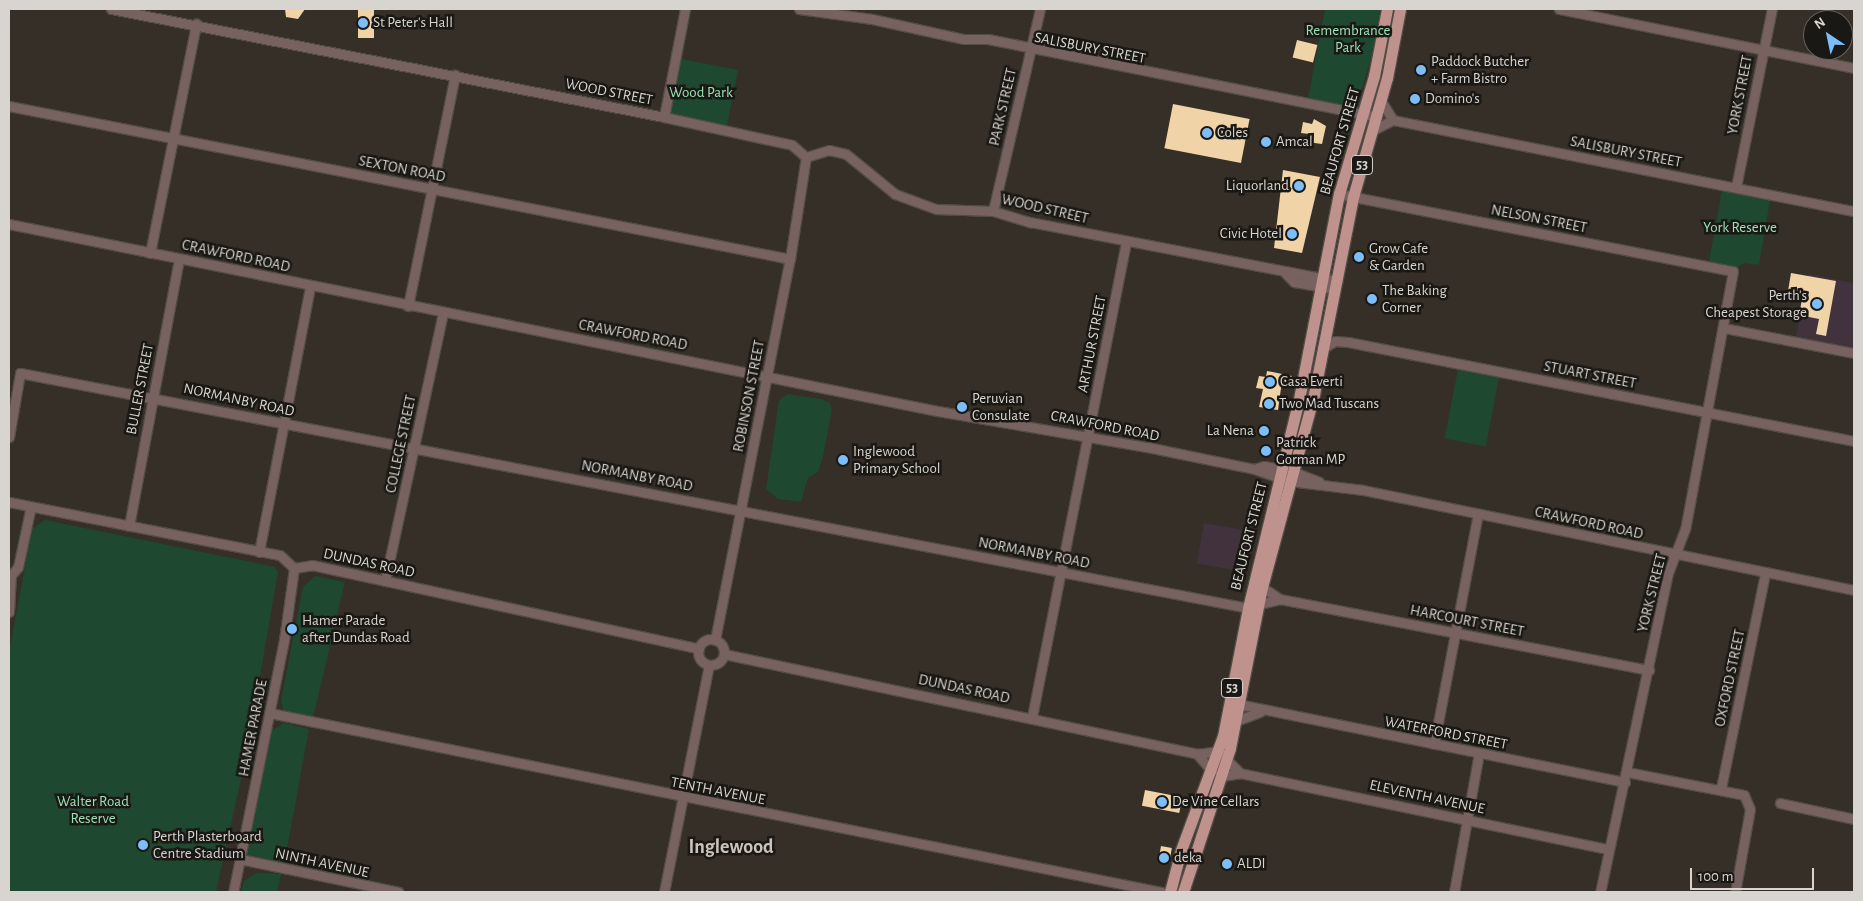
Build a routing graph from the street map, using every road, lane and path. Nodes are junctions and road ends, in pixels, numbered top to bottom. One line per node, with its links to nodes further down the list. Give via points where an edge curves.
1 (111, 9): 9 (street, WOOD STREET)
2 (686, 9): 17 (street)
3 (799, 9): 10 (street, SALISBURY STREET, via 872,19 964,39 988,39)
4 (1040, 9): 10 (street, PARK STREET)
5 (1387, 9): 16 (main road, BEAUFORT STREET / 53)
6 (1400, 9): 14 (main road, BEAUFORT STREET / 53)
7 (1559, 9): 11 (street)
8 (1772, 9): 11 (street, YORK STREET)
9 (196, 24): 13 (street, WOOD STREET); 21 (street)
10 (1031, 50): 16 (street, SALISBURY STREET); 27 (street, PARK STREET)
11 (1764, 50): 12 (street); 23 (street, YORK STREET)
12 (1854, 68)
13 (455, 75): 17 (street, WOOD STREET); 24 (street)
14 (1381, 101): 18 (main road, BEAUFORT STREET / 53); 19 (street)
15 (9, 106): 21 (street, SEXTON ROAD)
16 (1363, 114): 18 (street, SALISBURY STREET); 25 (main road, BEAUFORT STREET / 53)
17 (664, 117): 22 (street, WOOD STREET, via 792,145)
18 (1377, 117): 20 (main road, BEAUFORT STREET / 53)
19 (1393, 120): 20 (street); 23 (street, SALISBURY STREET)
20 (1372, 130): 26 (main road, BEAUFORT STREET / 53)
21 (174, 138): 24 (street, SEXTON ROAD); 31 (street)
22 (806, 157): 27 (street, WOOD STREET, via 829,150 846,154 895,194 914,203 949,211); 33 (street, ROBINSON STREET)
23 (1736, 187): 28 (street, SALISBURY STREET)
24 (432, 189): 33 (street, SEXTON ROAD); 38 (street)
25 (1339, 194): 26 (street, NELSON STREET); 35 (main road, BEAUFORT STREET / 53)
26 (1353, 197): 34 (street, NELSON STREET); 36 (main road, BEAUFORT STREET / 53)
27 (993, 211): 30 (street, WOOD STREET, via 1009,218)
28 (1854, 211)
29 (9, 224): 31 (street, CRAWFORD ROAD)
30 (1126, 241): 35 (street, WOOD STREET, via 1286,274 1294,282); 47 (street, ARTHUR STREET)
31 (150, 253): 32 (street, CRAWFORD ROAD)
32 (179, 258): 37 (street, CRAWFORD ROAD); 44 (street, BULLER STREET)
33 (790, 260): 43 (street, ROBINSON STREET)
34 (1733, 271): 40 (street, YORK STREET)
35 (1321, 282): 36 (street, WOOD STREET); 51 (main road, BEAUFORT STREET / 53)
36 (1336, 285): 41 (main road, BEAUFORT STREET / 53)
37 (310, 286): 38 (street, CRAWFORD ROAD); 46 (street)
38 (408, 306): 39 (street, CRAWFORD ROAD)
39 (444, 313): 43 (street, CRAWFORD ROAD); 50 (street, COLLEGE STREET)
40 (1724, 328): 42 (street); 45 (street, YORK STREET)
41 (1322, 349): 45 (street, STUART STREET, via 1335,341); 51 (main road, BEAUFORT STREET / 53, via 1314,394)
42 (1854, 353)
43 (767, 374): 47 (street, CRAWFORD ROAD, via 932,410); 54 (street, ROBINSON STREET)
44 (152, 396): 46 (street, NORMANBY ROAD); 48 (street, NORMANBY ROAD, via 20,372); 56 (street, BULLER STREET)
45 (1708, 412): 49 (street, STUART STREET); 58 (street, YORK STREET, via 1685,528)
46 (282, 424): 50 (street, NORMANBY ROAD); 57 (street)
47 (1088, 436): 51 (street, CRAWFORD ROAD); 60 (street, ARTHUR STREET)
48 (9, 437)
49 (1854, 441)
50 (414, 448): 54 (street, NORMANBY ROAD); 63 (street, COLLEGE STREET)
51 (1285, 475): 55 (street, CRAWFORD ROAD); 64 (main road, BEAUFORT STREET / 53); 67 (main road, BEAUFORT STREET / 53)
52 (9, 502): 53 (street)
53 (31, 506): 56 (street); 62 (street, via 18,567)
54 (741, 511): 60 (street, NORMANBY ROAD); 70 (street, ROBINSON STREET)
55 (1478, 514): 58 (street, CRAWFORD ROAD); 69 (street)
56 (129, 526): 57 (street)
57 (259, 552): 59 (street, via 280,556)
58 (1675, 555): 61 (street, CRAWFORD ROAD); 74 (street, YORK STREET)
59 (294, 568): 63 (street, DUNDAS ROAD, via 312,565); 77 (street, HAMER PARADE, via 295,581)
60 (1061, 572): 67 (street, NORMANBY ROAD); 78 (street, ARTHUR STREET)
61 (1765, 574): 65 (street, CRAWFORD ROAD); 88 (street, OXFORD STREET)
62 (10, 578): 68 (street)
63 (385, 581): 71 (street, DUNDAS ROAD)
64 (1262, 587): 66 (street, HARCOURT STREET); 67 (main road, BEAUFORT STREET / 53)
65 (1854, 590)
66 (1280, 599): 67 (street, HARCOURT STREET); 69 (street, HARCOURT STREET)
67 (1253, 606): 75 (main road, BEAUFORT STREET / 53)
68 (9, 612)
69 (1455, 632): 74 (street, HARCOURT STREET); 80 (street)
70 (715, 640): 71 (street, via 705,641); 72 (street, via 722,645)
71 (699, 649): 73 (street, via 700,660)
72 (724, 654): 73 (street, via 720,662); 78 (street, DUNDAS ROAD)
73 (709, 665): 89 (street)
74 (1648, 670): 84 (street, YORK STREET)
75 (1234, 704): 76 (street, WATERFORD STREET); 79 (main road, BEAUFORT STREET / 53); 83 (main road, BEAUFORT STREET / 53)
76 (1263, 712): 79 (street, WATERFORD STREET); 80 (street, WATERFORD STREET)
77 (270, 713): 89 (street, TENTH AVENUE); 94 (street, HAMER PARADE)
78 (1032, 717): 82 (street, DUNDAS ROAD)
79 (1236, 721): 83 (main road, BEAUFORT STREET / 53)
80 (1434, 744): 81 (street, WATERFORD STREET)
81 (1479, 753): 87 (street, WATERFORD STREET); 92 (street)
82 (1197, 754): 83 (street, DUNDAS ROAD); 86 (street)
83 (1223, 755): 85 (street); 86 (main road, BEAUFORT STREET / 53)
84 (1627, 772): 87 (street, YORK STREET); 88 (street)
85 (1240, 773): 86 (street, ELEVENTH AVENUE); 92 (street, ELEVENTH AVENUE)
86 (1217, 774): 99 (main road, BEAUFORT STREET / 53, via 1180,850); 100 (main road, BEAUFORT STREET / 53)
87 (1624, 782): 93 (street, YORK STREET)
88 (1721, 788): 103 (street, via 1744,795 1750,809)
89 (683, 798): 97 (street); 98 (street, TENTH AVENUE)
90 (1780, 803): 91 (street)
91 (1854, 819)
92 (1469, 820): 93 (street, ELEVENTH AVENUE); 101 (street)
93 (1608, 849): 102 (street, YORK STREET)
94 (240, 859): 95 (street, HAMER PARADE); 96 (street, NINTH AVENUE)
95 (233, 892)
96 (399, 892)
97 (664, 892)
98 (1162, 892)
99 (1170, 892)
100 (1183, 892)
101 (1454, 892)
102 (1600, 892)
103 (1735, 892)

